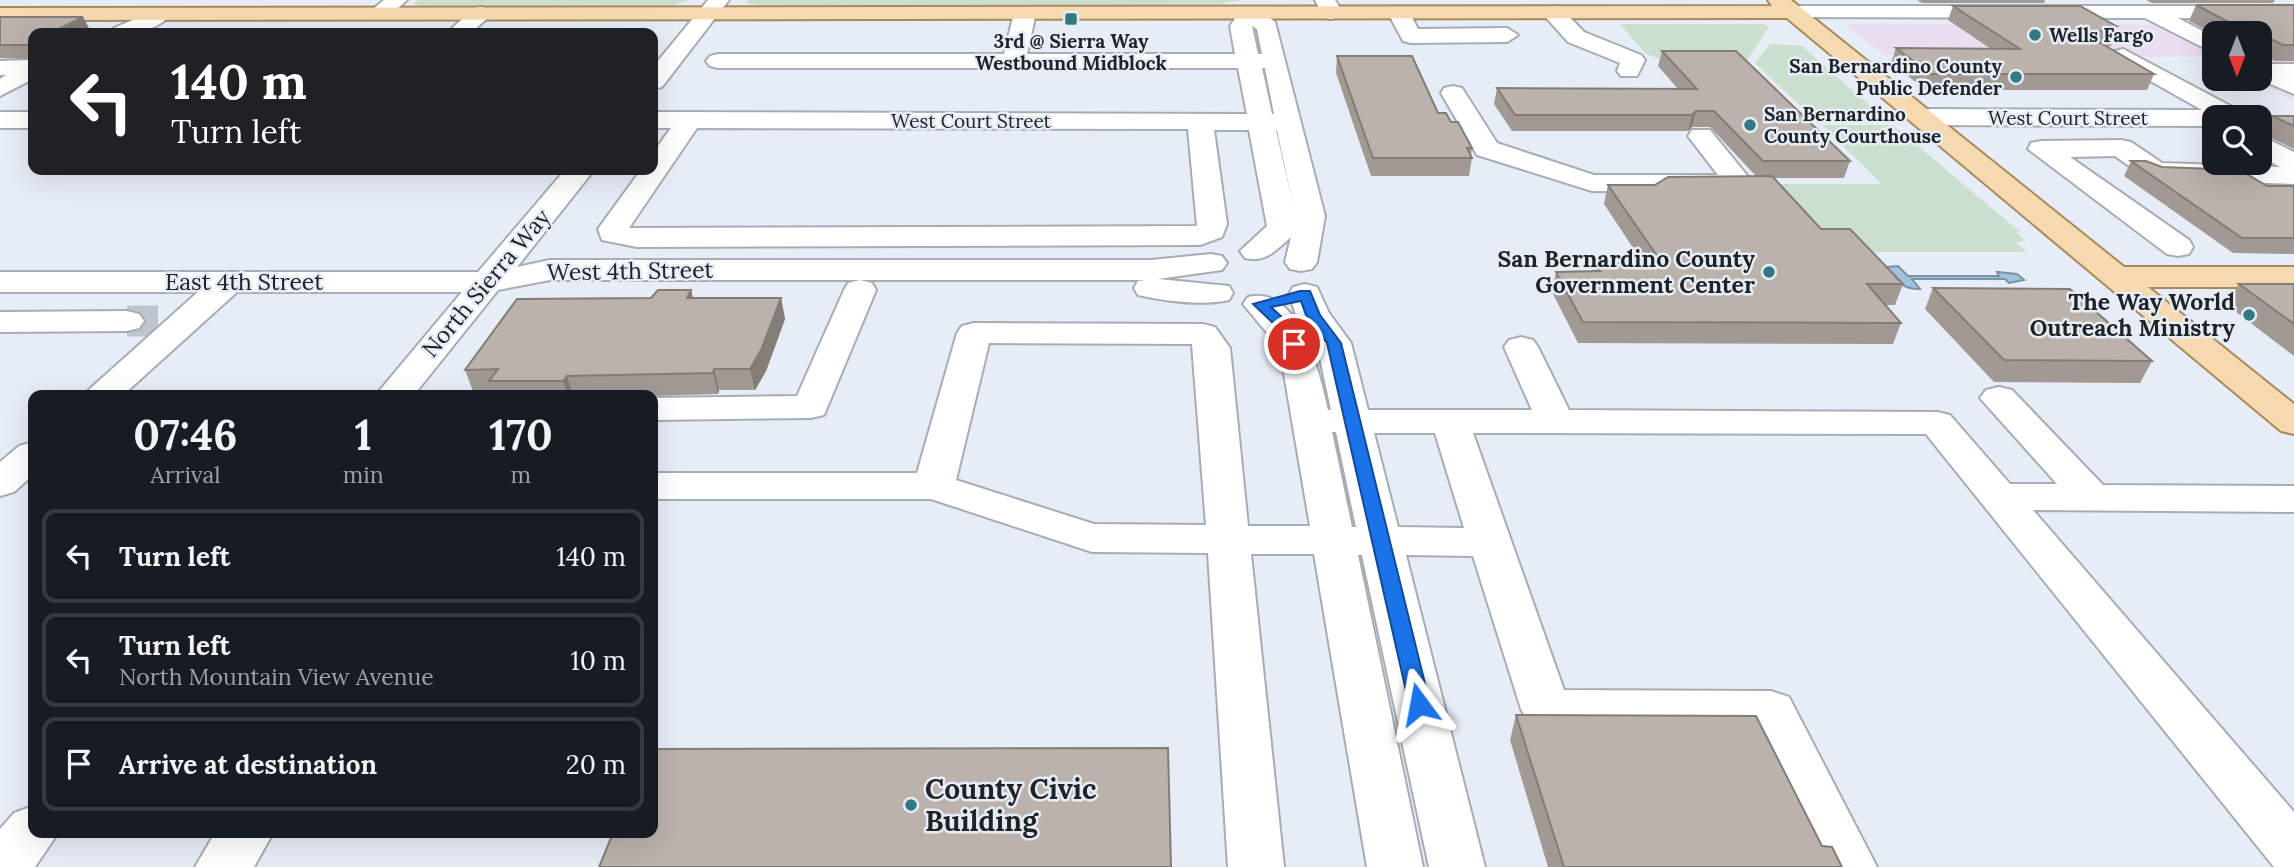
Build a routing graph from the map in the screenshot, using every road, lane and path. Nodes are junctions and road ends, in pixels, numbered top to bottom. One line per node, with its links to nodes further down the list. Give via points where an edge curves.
1 (397, 0): 20 (street)
2 (2017, 0): 11 (street)
3 (2168, 0): 6 (street)
4 (1328, 6): 16 (main road); 17 (main road)
5 (1785, 6): 10 (main road); 11 (street); 42 (main road)
6 (2197, 6): 12 (street); 13 (street, via 2227,12)
7 (714, 7): 14 (main road); 15 (main road); 27 (street)
8 (2112, 11): 11 (street); 12 (street); 24 (street, via 2134,24)
9 (1490, 12): 10 (main road); 17 (main road); 17 (street, via 1507,36 1412,36)
10 (1552, 12): 33 (street, via 1576,37 1633,60)
11 (2036, 12)
12 (2148, 12): 25 (street)
13 (2294, 12)
14 (482, 13): 20 (main road); 23 (street)
15 (1026, 13): 16 (main road); 28 (street)
16 (1250, 13): 29 (street, via 1241,26); 30 (street, via 1267,27)
17 (1399, 13)
18 (0, 14): 21 (main road)
19 (195, 14): 20 (main road); 21 (street)
20 (378, 14)
21 (160, 23): 22 (street)
22 (141, 28)
23 (464, 28)
24 (2130, 28)
25 (2202, 40)
26 (2170, 56): 41 (street, via 2123,56)
27 (671, 60): 28 (street); 35 (street)
28 (1014, 61): 29 (street, via 1214,53)
29 (1247, 61): 30 (street); 49 (street)
30 (1275, 61): 49 (street)
31 (0, 68): 38 (street, via 28,67 28,72)
32 (2272, 70): 34 (street)
33 (1629, 71)
34 (2294, 71)
35 (658, 76)
36 (2272, 76): 37 (street)
37 (2294, 87)
38 (0, 89)
39 (1453, 93): 50 (street, via 1487,149 1592,183 1740,184)
40 (28, 100): 43 (street)
41 (2212, 105)
42 (1922, 117): 44 (street, West Court Street); 60 (main road)
43 (0, 118): 45 (street)
44 (2202, 118)
45 (28, 120)
46 (658, 120): 47 (street, West Court Street)
47 (690, 120): 48 (street, West Court Street); 53 (street)
48 (1200, 121): 49 (street, West Court Street); 57 (street, via 1212,223 1211,231 1200,236)
49 (1275, 122): 59 (street, via 1283,228); 63 (street, via 1311,216)
50 (1701, 136)
51 (2272, 151): 52 (street)
52 (2294, 164)
53 (658, 165)
54 (576, 175): 68 (street, North Sierra Way)
55 (651, 175): 57 (street, via 613,234 637,238)
56 (2294, 176): 58 (street, via 2155,171 2121,148 2042,149)
57 (878, 238): 64 (street)
58 (2178, 247)
59 (1256, 251): 62 (street, via 1223,256); 63 (street, via 1289,256)
60 (2115, 276): 61 (main road); 80 (main road)
61 (2294, 277)
62 (1214, 278): 64 (street, West 4th Street, via 1147,288); 69 (street, via 1241,302)
63 (1303, 278): 69 (street, via 1293,300); 77 (street, via 1313,315 1334,343)
64 (863, 280): 68 (street, West 4th Street, via 552,292); 76 (street, via 811,407)
65 (0, 282): 66 (street, East 4th Street)
66 (53, 282): 67 (street, East 4th Street); 71 (street)
67 (229, 282): 68 (street, East 4th Street); 73 (street, via 166,331)
68 (487, 282): 74 (street, North Sierra Way)
69 (1260, 304): 77 (street, via 1294,344)
70 (127, 321): 71 (street)
71 (0, 322)
72 (1521, 347): 79 (street)
73 (106, 390)
74 (398, 390)
75 (1999, 398): 86 (street)
76 (658, 409)
77 (1333, 421): 78 (street); 89 (street); 90 (street)
78 (1450, 422): 79 (street); 91 (street)
79 (1556, 422): 85 (street, via 1937,423)
80 (2294, 423)
81 (28, 459): 82 (street)
82 (0, 484)
83 (658, 486): 84 (street)
84 (934, 486): 88 (street, via 1092,538); 88 (street, via 974,333 1203,334 1212,348)
85 (1999, 497): 86 (street); 94 (street)
86 (2092, 498): 87 (street)
87 (2289, 503)
88 (1230, 539): 89 (street); 97 (street)
89 (1334, 541): 90 (street); 98 (street)
90 (1382, 542): 91 (street); 99 (street)
91 (1490, 542): 100 (street, via 1546,709 1771,709)
92 (28, 835): 95 (street)
93 (243, 838): 96 (street)
94 (2294, 851)
95 (2, 867)
96 (223, 867)
97 (1256, 867)
98 (1395, 867)
99 (1457, 867)
100 (1849, 867)

